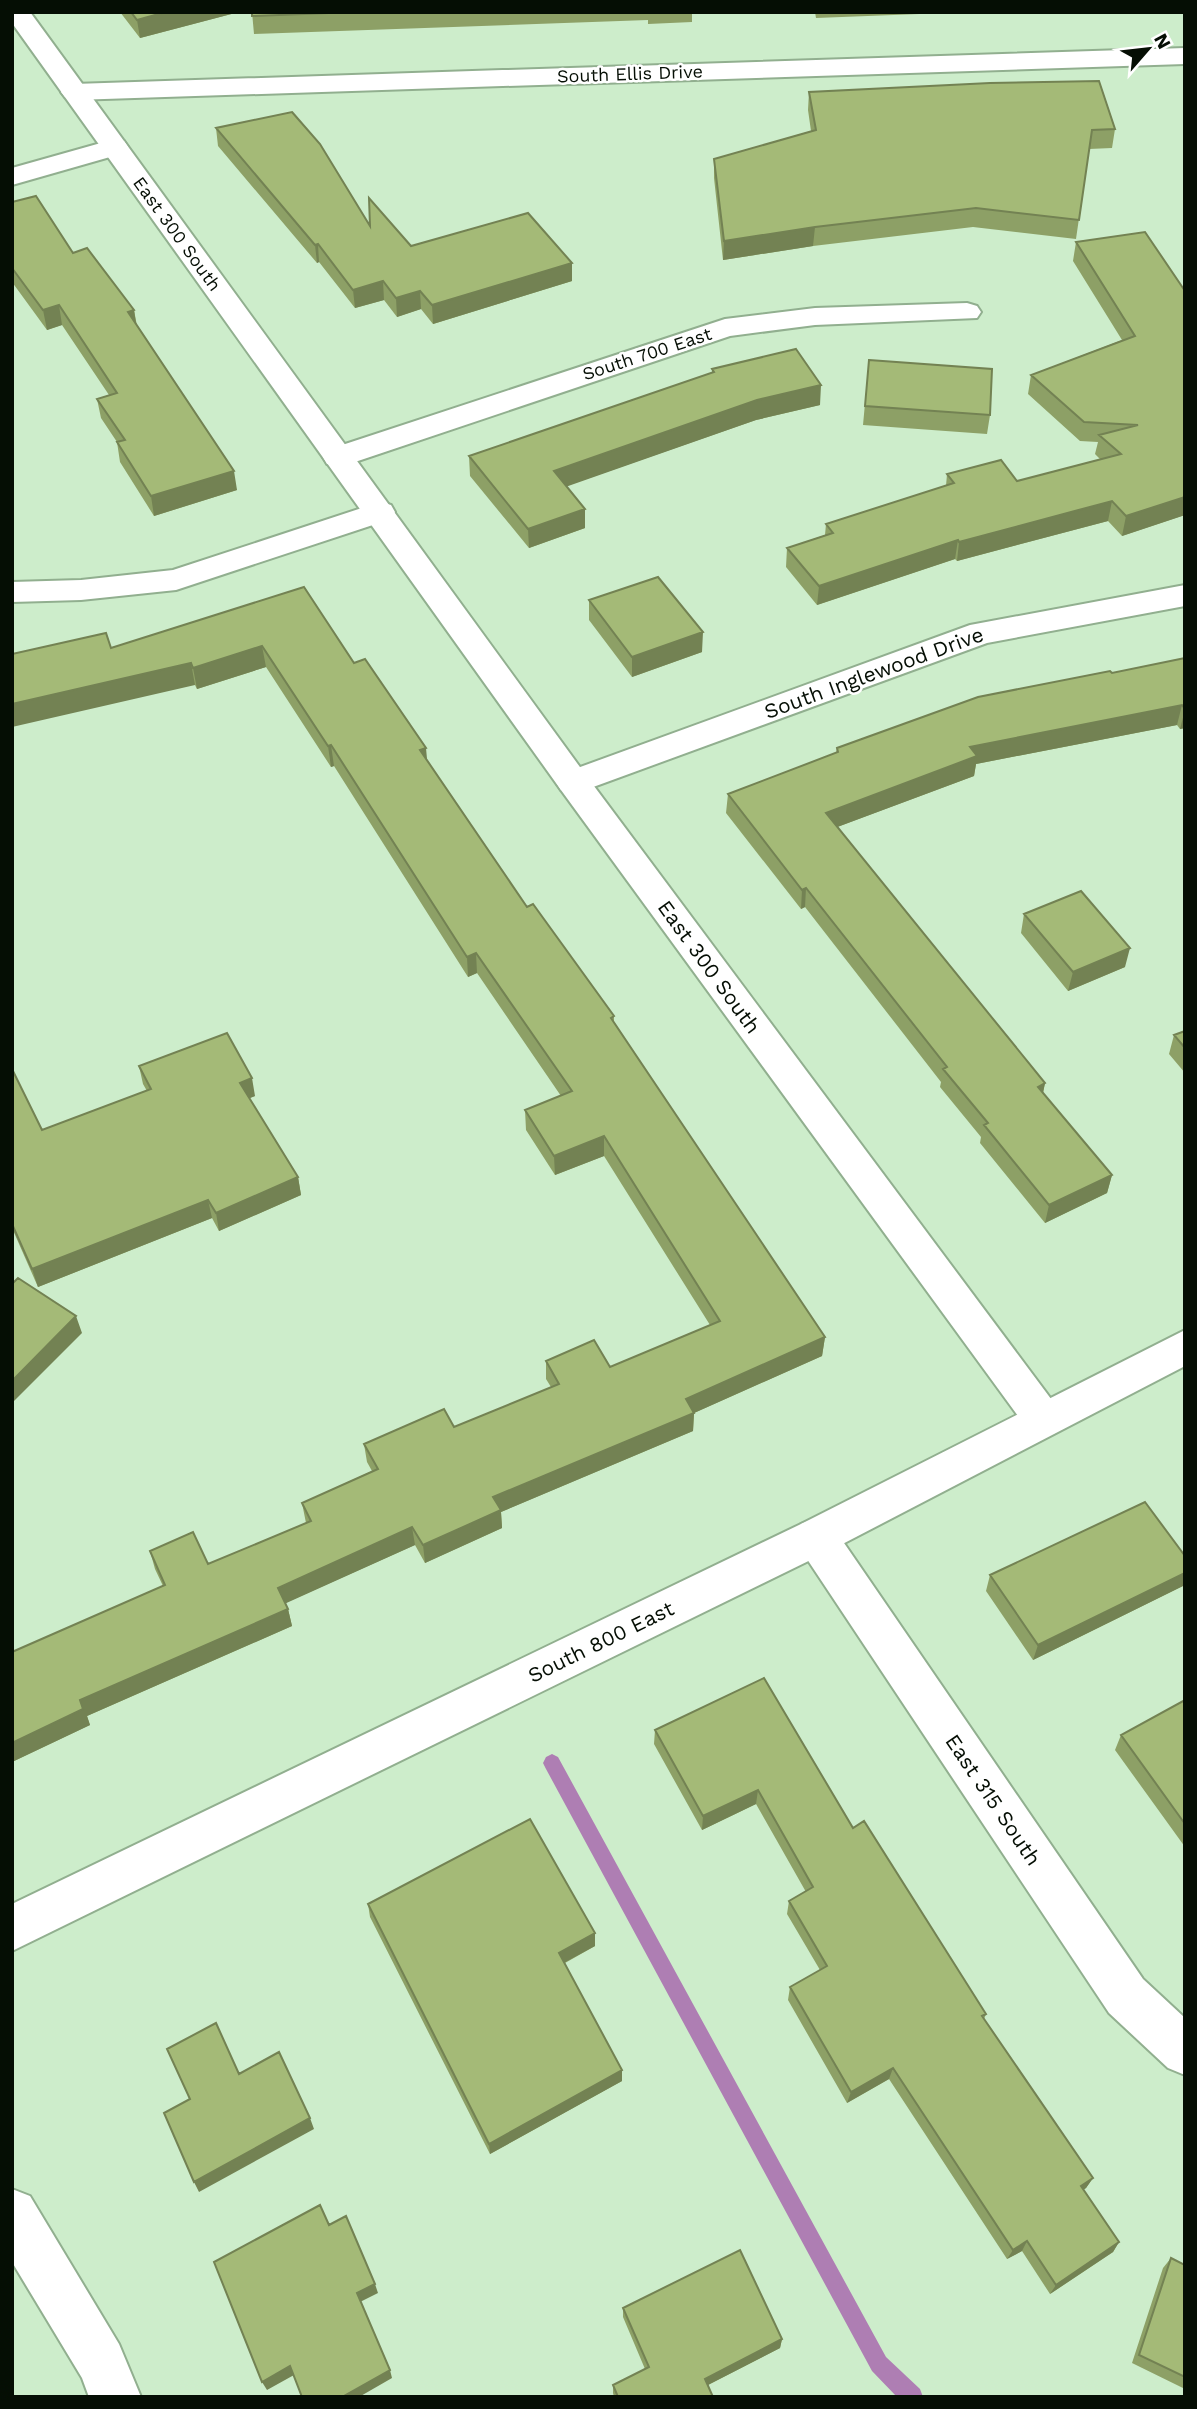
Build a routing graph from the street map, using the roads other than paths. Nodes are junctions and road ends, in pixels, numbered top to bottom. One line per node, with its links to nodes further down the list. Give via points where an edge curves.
1 (16, 12): 3 (street, East 300 South)
2 (1185, 56): 3 (street, South Ellis Drive)
3 (74, 92): 4 (street, East 300 South)
4 (115, 147): 5 (street); 7 (street, East 300 South)
5 (12, 177)
6 (967, 312): 7 (street, South 700 East, via 808,315 725,328)
7 (338, 457): 8 (street, East 300 South)
8 (380, 512): 9 (street, via 176,580); 11 (street, East 300 South)
9 (12, 592)
10 (1185, 595): 11 (street, South Inglewood Drive, via 981,632)
11 (573, 782): 13 (street, East 300 South)
12 (1185, 1347): 13 (street, South 800 East)
13 (1043, 1419): 14 (street, South 800 East)
14 (816, 1537): 15 (street, South 800 East); 16 (street, East 315 South, via 1126,1996)
15 (12, 1928)
16 (1185, 2051)
17 (12, 2214): 18 (street, via 101,2362)
18 (115, 2397)

